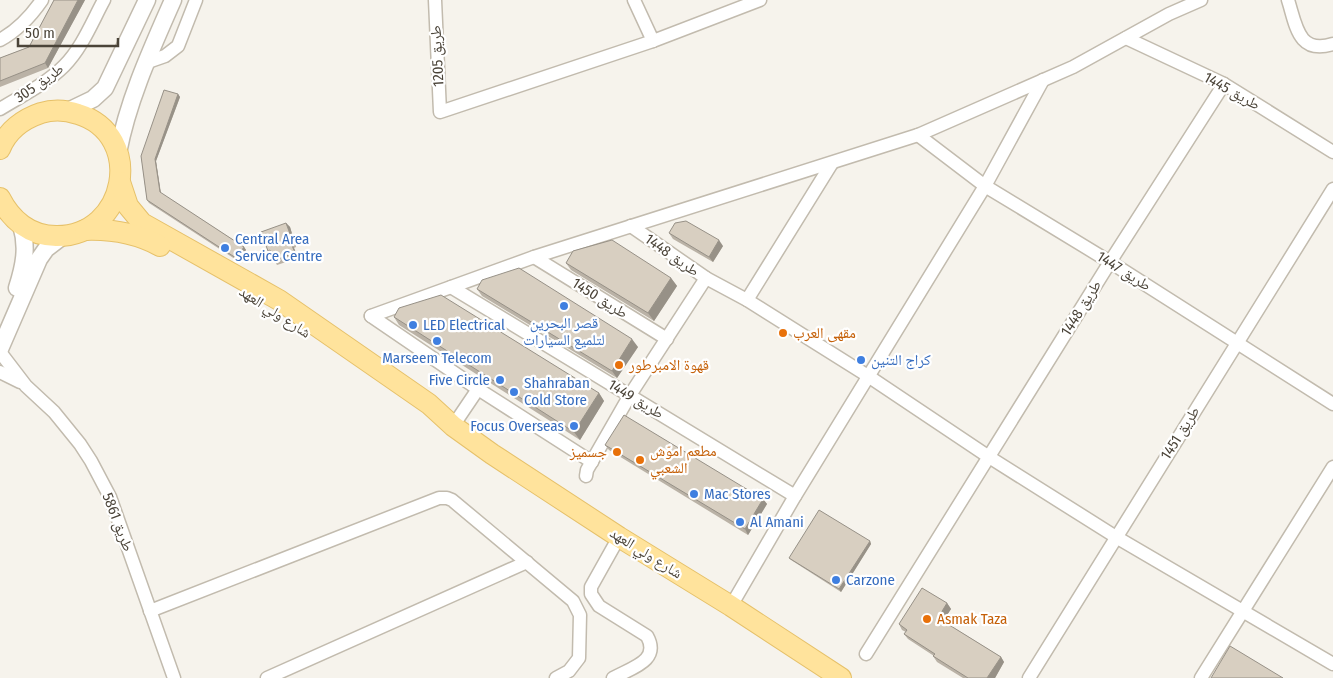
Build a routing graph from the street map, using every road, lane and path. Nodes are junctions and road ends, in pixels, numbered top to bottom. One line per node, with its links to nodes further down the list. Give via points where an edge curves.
1 (42, 0): 12 (street, via 24,22)
2 (104, 0): 18 (street, طريق 305, via 65,66)
3 (147, 0): 19 (street, via 104,88 93,99)
4 (173, 0): 15 (street)
5 (196, 0): 15 (street, via 178,46)
6 (435, 0): 13 (street, طريق 1205, via 440,112)
7 (634, 0): 13 (street)
8 (760, 0): 13 (street)
9 (1201, 0): 11 (street)
10 (1288, 0): 14 (street, via 1306,43 1316,47)
11 (1126, 38): 16 (street); 17 (street, طريق 1445)
12 (0, 40)
13 (653, 41)
14 (1333, 44)
15 (146, 64): 23 (street, via 126,117)
16 (1043, 80): 20 (street); 26 (street)
17 (1224, 84): 22 (street, طريق 1445); 34 (street, طريق 1448)
18 (0, 109)
19 (68, 111): 21 (main road, via 48,111 30,117 14,128); 23 (main road, via 99,125)
20 (918, 135): 24 (street); 26 (street, طريق 1447)
21 (1, 146)
22 (1333, 152)
23 (118, 153): 25 (main road)
24 (832, 163): 30 (street); 37 (street)
25 (120, 182): 31 (main road, via 111,207); 49 (main road, شارع ولي العهد, via 128,206 142,223 279,300 429,404)
26 (985, 186): 34 (street, طريق 1447); 44 (street)
27 (1333, 189): 41 (street, طريق 1451)
28 (2, 205): 29 (main road)
29 (21, 225): 32 (main road, via 41,234); 38 (street, via 25,253)
30 (631, 226): 33 (street); 35 (street, طريق 1448)
31 (85, 230): 32 (main road); 49 (main road, شارع ولي العهد, via 116,230 145,238 223,279 421,411)
32 (63, 236): 38 (street, via 39,259)
33 (534, 257): 36 (street); 40 (street, طريق 1450)
34 (1110, 262): 41 (street, طريق 1447); 50 (street, طريق 1448)
35 (706, 278): 37 (street, طريق 1448); 40 (street)
36 (452, 287): 46 (street, via 371,316); 47 (street, طريق 1449)
37 (747, 300): 44 (street, طريق 1448)
38 (14, 306): 39 (street); 42 (street)
39 (0, 320)
40 (666, 339): 47 (street)
41 (1236, 343): 48 (street, طريق 1447); 55 (street, طريق 1451)
42 (0, 351): 45 (street, طريق 5861)
43 (0, 372): 45 (street, طريق 5861)
44 (868, 376): 50 (street, طريق 1448); 54 (street)
45 (26, 386): 60 (street, طريق 5861, via 67,427 91,461 110,498)
46 (478, 389): 49 (street); 51 (street)
47 (630, 395): 51 (street); 54 (street, طريق 1449)
48 (1333, 404)
49 (452, 426): 56 (main road, شارع ولي العهد)
50 (989, 457): 55 (street, طريق 1448); 61 (street, طريق 1448)
51 (592, 462): 53 (street)
52 (1333, 468): 59 (street)
53 (586, 476)
54 (795, 496): 58 (street)
55 (1116, 536): 59 (street, طريق 1448); 68 (street, طريق 1451)
56 (619, 537): 58 (main road, شارع ولي العهد); 66 (street, via 591,587 591,594 599,606 647,636 652,650 644,662)
57 (527, 562): 60 (street, via 452,500 439,498); 64 (street); 65 (street, via 573,601 580,615 579,658 569,671)
58 (731, 606): 67 (main road, شارع ولي العهد)
59 (1243, 610): 62 (street, طريق 1448); 69 (street)
60 (150, 611): 63 (street, طريق 5861)
61 (866, 654)
62 (1333, 664)
63 (174, 678)
64 (267, 678)
65 (556, 678)
66 (613, 678)
67 (842, 678)
68 (1029, 678)
69 (1201, 678)

